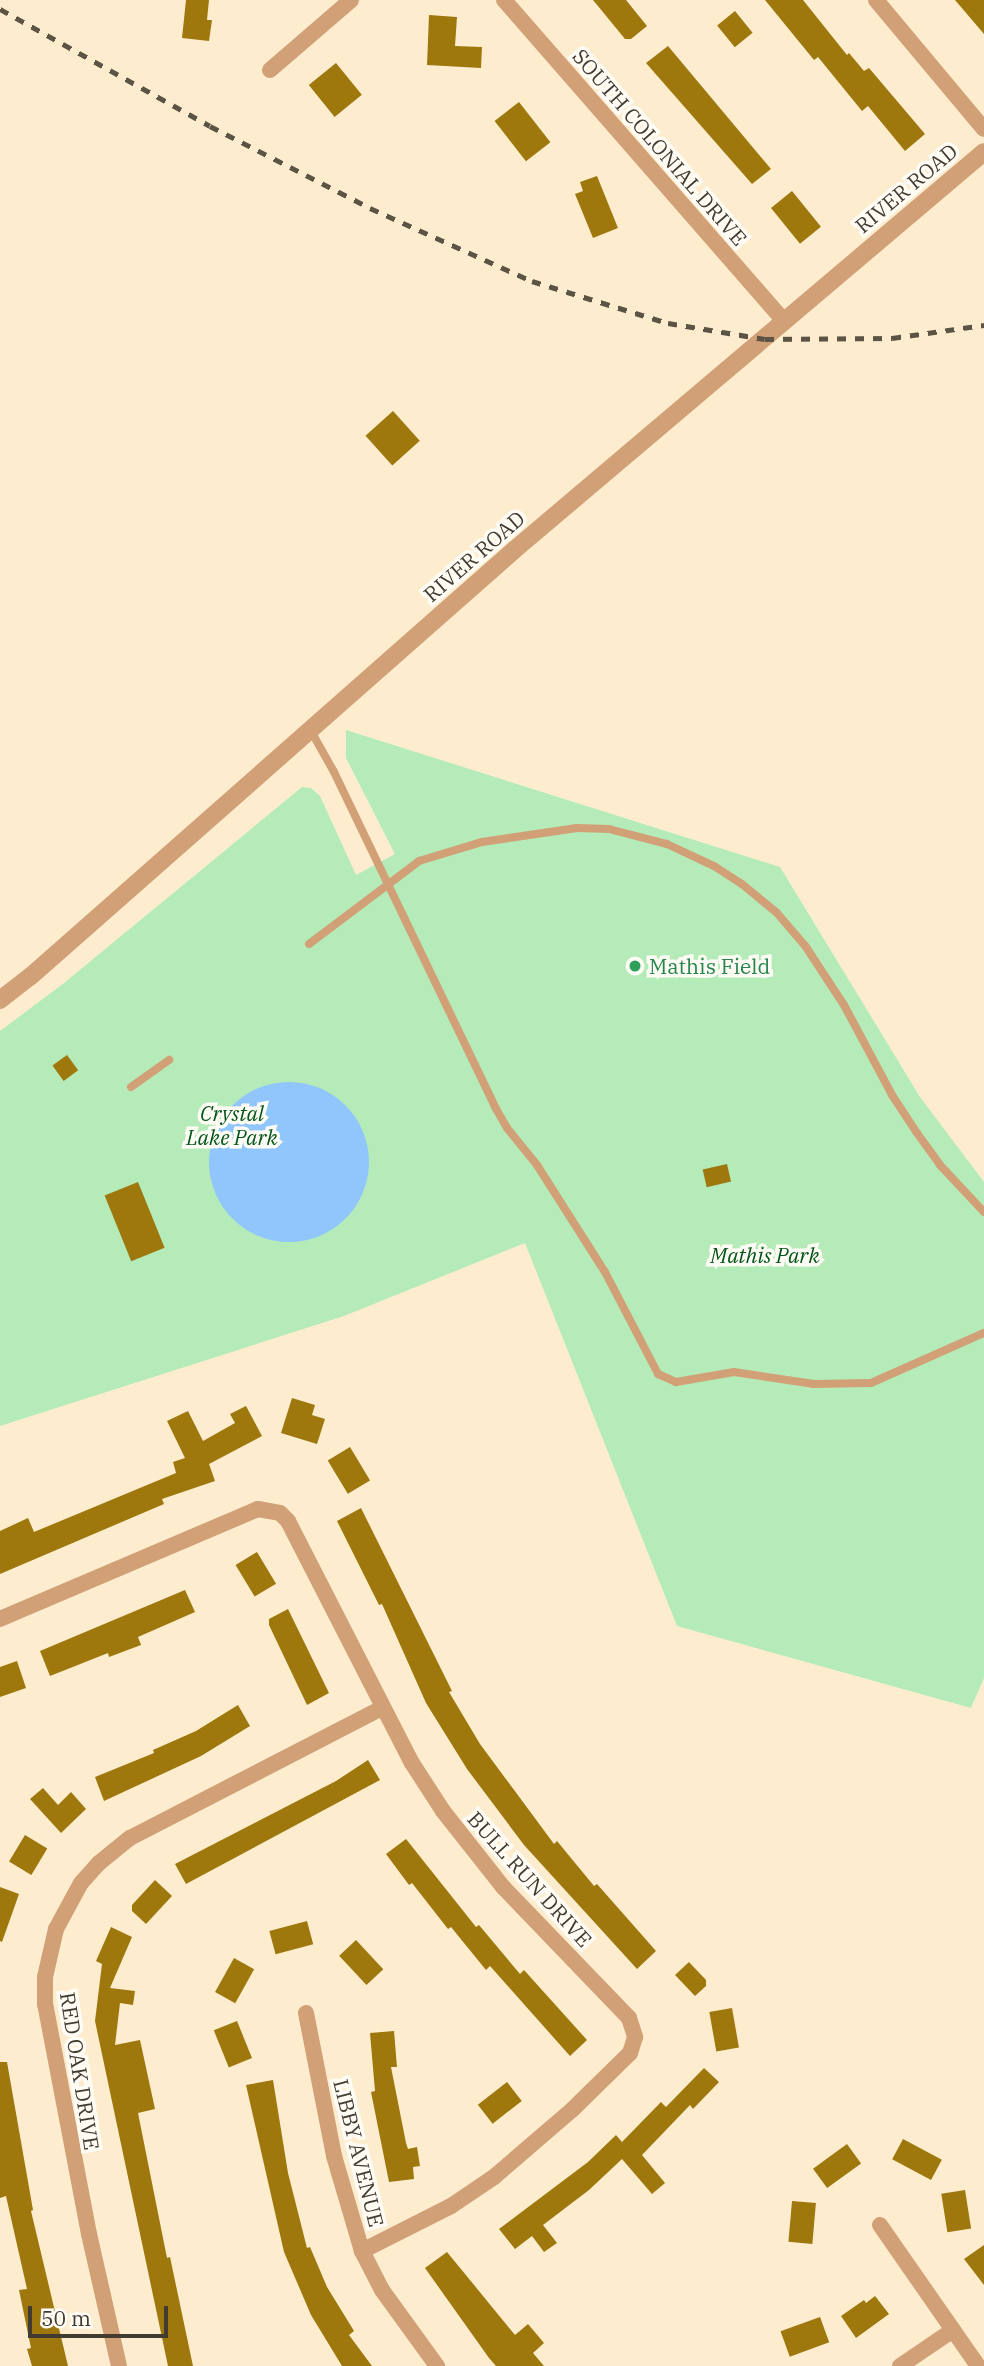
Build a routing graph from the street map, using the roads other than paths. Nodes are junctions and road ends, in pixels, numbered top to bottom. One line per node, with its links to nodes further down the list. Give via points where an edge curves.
1 (351, 0): 4 (street)
2 (504, 0): 7 (street, SOUTH COLONIAL DRIVE)
3 (876, 0): 5 (street)
4 (270, 70)
5 (984, 129)
6 (984, 152): 7 (street, RIVER ROAD)
7 (785, 323): 8 (street, RIVER ROAD, via 513,551)
8 (311, 731): 9 (lane); 11 (street, RIVER ROAD)
9 (387, 882): 10 (lane); 14 (lane, via 419,861 482,842 577,828 635,834 713,866 778,913 806,947 917,1133); 15 (lane, via 495,1107 605,1272 658,1374 676,1382 734,1372 814,1384 871,1383)
10 (309, 944)
11 (0, 1000)
12 (169, 1060): 13 (lane)
13 (131, 1087)
14 (984, 1212)
15 (984, 1333)
16 (0, 1619): 17 (street, BULL RUN DRIVE, via 258,1509 269,1509 288,1521)
17 (382, 1708): 20 (street, BULL RUN DRIVE, via 412,1763 471,1848 629,2018 635,2037 626,2060 494,2176 451,2206); 22 (street, RED OAK DRIVE, via 130,1838 81,1882 56,1929 45,1977 45,2004)
18 (306, 2013): 20 (street, LIBBY AVENUE, via 334,2157)
19 (880, 2225): 21 (street)
20 (362, 2250): 23 (street, LIBBY AVENUE, via 382,2290)
21 (953, 2330): 24 (street); 25 (street)
22 (119, 2366)
23 (437, 2366)
24 (900, 2366)
25 (978, 2366)

